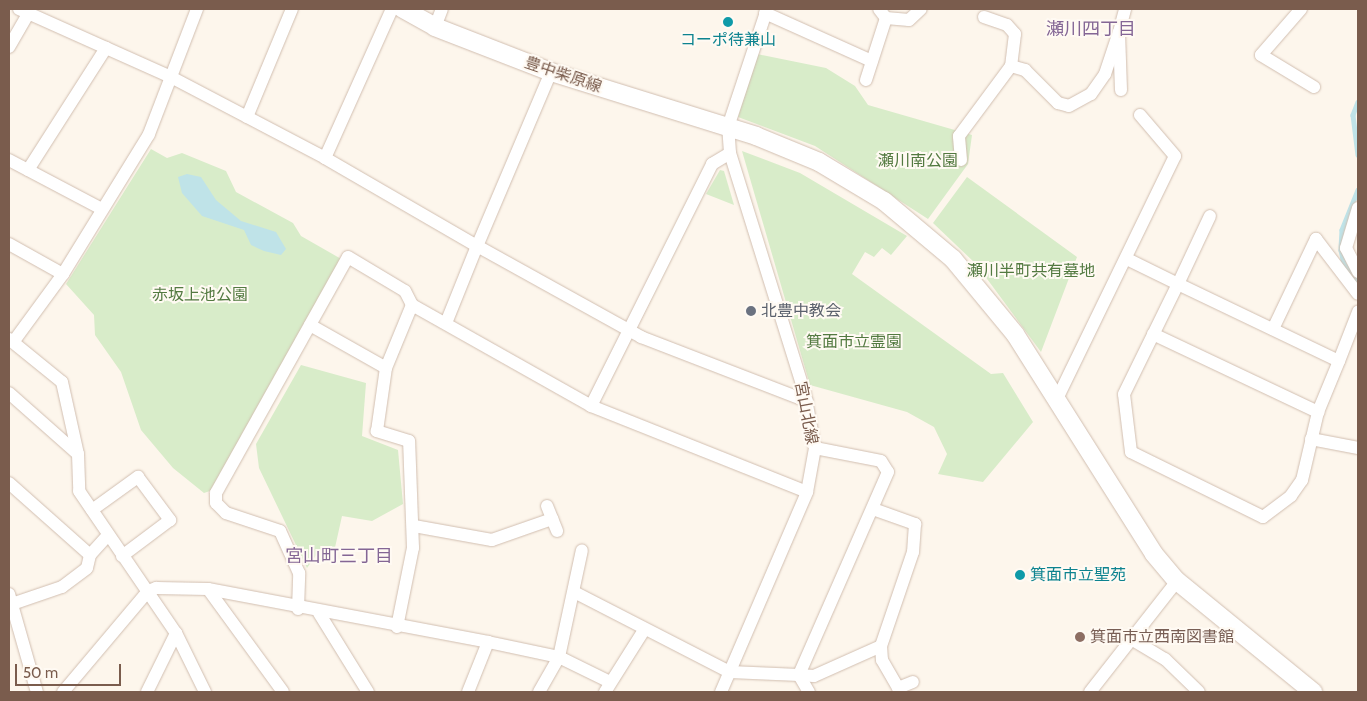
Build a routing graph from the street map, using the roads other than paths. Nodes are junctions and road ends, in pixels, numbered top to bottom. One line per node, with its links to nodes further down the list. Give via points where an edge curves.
1 (197, 9): 20 (street)
2 (292, 9): 25 (street)
3 (392, 9): 28 (street)
4 (403, 9): 13 (street, 豊中柴原線)
5 (442, 9): 13 (street)
6 (921, 9): 11 (street, via 909,20)
7 (1124, 9): 14 (street)
8 (1296, 10): 22 (street, via 1261,56)
9 (24, 11): 15 (street); 16 (street)
10 (766, 11): 17 (street); 26 (street)
11 (883, 13): 17 (street)
12 (984, 17): 18 (street, via 1007,25 1015,34)
13 (435, 27): 19 (street, 豊中柴原線)
14 (1120, 32): 18 (street, via 1105,74 1091,94 1069,106 1058,103 1025,70); 23 (street)
15 (9, 47)
16 (106, 48): 20 (street); 31 (street)
17 (872, 61): 21 (street)
18 (1011, 66): 30 (street, via 959,136)
19 (550, 72): 26 (street, 豊中柴原線); 36 (street)
20 (169, 76): 25 (street); 32 (street, via 149,134)
21 (866, 80)
22 (1314, 87)
23 (1121, 90)
24 (1140, 115): 37 (street, via 1175,156)
25 (247, 117): 28 (street)
26 (728, 127): 27 (street, 宮山北線); 54 (street, 豊中柴原線, via 819,162 892,207 953,259 1015,334)
27 (730, 153): 47 (street, via 712,164); 53 (street, 宮山北線)
28 (325, 158): 36 (street)
29 (9, 160): 31 (street)
30 (961, 160)
31 (28, 170): 32 (street)
32 (102, 208): 39 (street)
33 (1358, 208): 38 (street, via 1346,248)
34 (1210, 216): 40 (street)
35 (9, 244): 39 (street)
36 (478, 246): 44 (street); 47 (street)
37 (1127, 259): 40 (street); 54 (street)
38 (1358, 272)
39 (63, 274): 49 (street)
40 (1178, 284): 46 (street); 48 (street)
41 (1358, 294): 46 (street, via 1316,239)
42 (412, 305): 44 (street); 45 (street, via 405,291 348,257); 51 (street)
43 (1358, 312): 50 (street)
44 (446, 323): 55 (street)
45 (310, 325): 51 (street); 76 (street, via 216,493 216,503 226,513 280,531 299,573)
46 (1273, 329): 50 (street)
47 (627, 330): 53 (street); 55 (street)
48 (1153, 334): 56 (street); 57 (street, via 1124,394 1130,452 1263,517 1291,496 1302,480)
49 (11, 340): 60 (street, via 62,382)
50 (1339, 361): 56 (street)
51 (386, 368): 66 (street, via 377,431 409,441)
52 (9, 393): 60 (street)
53 (807, 401): 58 (street, 宮山北線)
54 (1056, 401): 71 (street, 豊中柴原線, via 1154,554)
55 (590, 406): 62 (street)
56 (1318, 412): 57 (street)
57 (1311, 439): 59 (street)
58 (815, 448): 62 (street, 宮山北線); 64 (street, via 881,461 888,472)
59 (1358, 448)
60 (78, 454): 65 (street, via 79,491)
61 (10, 487): 69 (street)
62 (807, 492): 85 (street, 宮山北線)
63 (547, 506): 66 (street, via 555,525 492,540)
64 (873, 509): 83 (street, via 915,524 913,552); 86 (street)
65 (92, 510): 67 (street); 70 (street, via 138,477 170,520)
66 (414, 526): 78 (street)
67 (108, 535): 69 (street); 70 (street)
68 (582, 550): 74 (street)
69 (90, 555): 75 (street, via 87,568 62,587)
70 (122, 556): 73 (street)
71 (1177, 581): 81 (street); 101 (street, 豊中柴原線)
72 (208, 589): 73 (street); 76 (street); 93 (street)
73 (148, 591): 80 (street); 90 (street)
74 (576, 593): 79 (street); 84 (street)
75 (11, 599): 89 (street)
76 (298, 609): 77 (street)
77 (319, 613): 78 (street); 94 (street)
78 (397, 627): 82 (street)
79 (644, 630): 85 (street); 88 (street)
80 (176, 633): 91 (street); 92 (street)
81 (1132, 640): 99 (street); 100 (street, via 1164,659)
82 (488, 642): 84 (street); 95 (street)
83 (881, 646): 86 (street, via 814,676); 87 (street, via 882,660 898,688)
84 (559, 657): 88 (street); 96 (street)
85 (730, 672): 86 (street); 97 (street, 宮山北線)
86 (799, 675): 98 (street)
87 (913, 682)
88 (608, 687)
89 (37, 692)
90 (63, 692)
91 (147, 692)
92 (205, 692)
93 (283, 692)
94 (368, 692)
95 (468, 692)
96 (539, 692)
97 (721, 692)
98 (809, 692)
99 (1090, 692)
100 (1199, 692)
101 (1313, 692)

